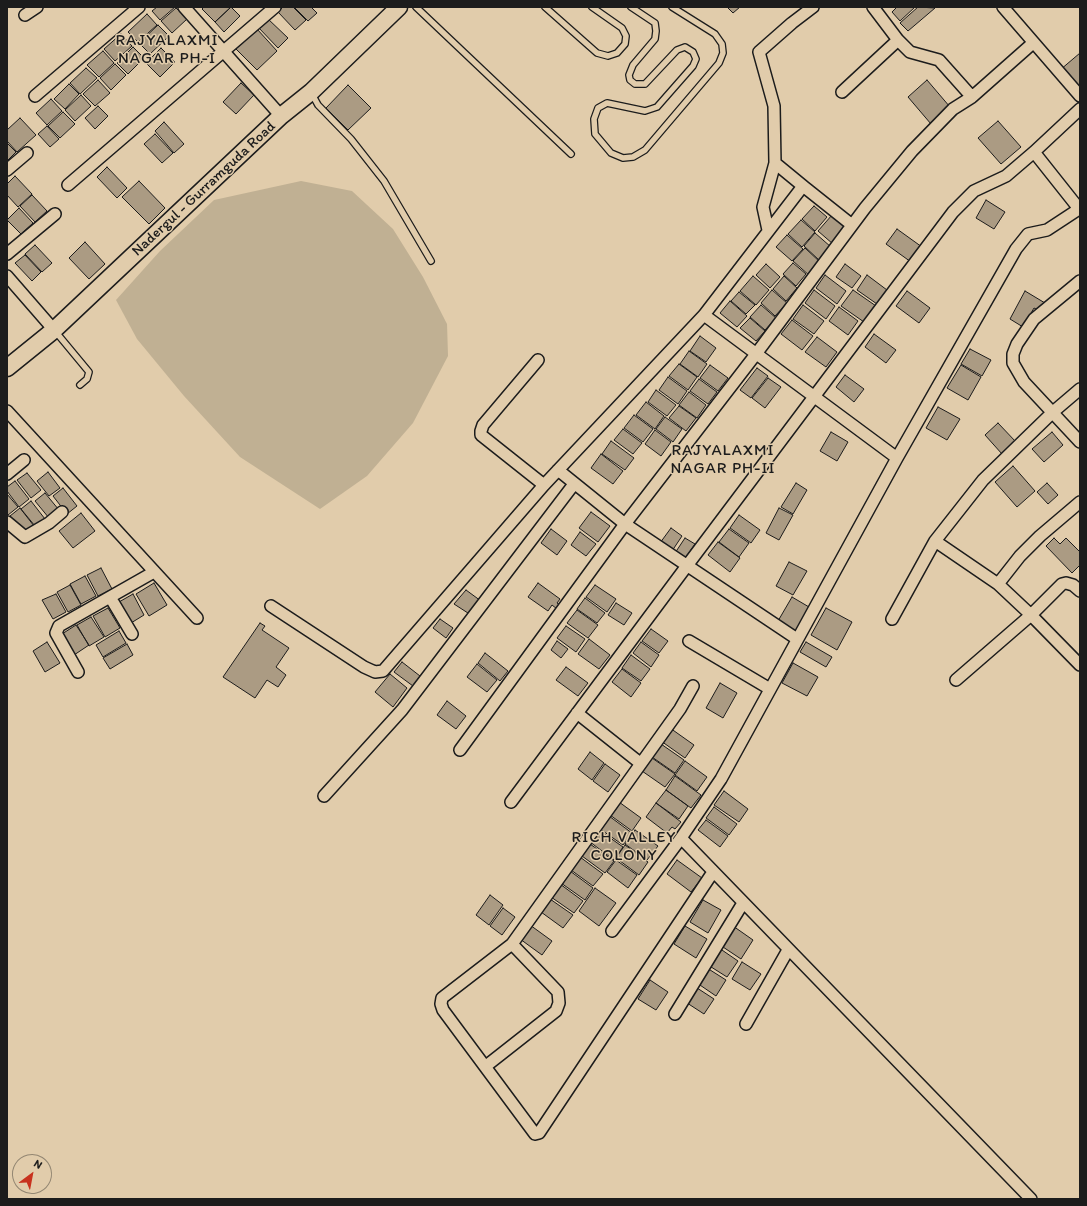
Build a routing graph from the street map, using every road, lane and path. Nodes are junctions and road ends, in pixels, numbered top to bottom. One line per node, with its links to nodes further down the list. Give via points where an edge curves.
1 (37, 7): 14 (street)
2 (139, 7): 20 (street)
3 (184, 7): 17 (street)
4 (275, 7): 17 (street)
5 (399, 7): 18 (main road, Nadergul - Gurramguda Road)
6 (416, 7): 27 (lane)
7 (545, 7): 8 (lane, via 597,53 608,56 617,53 625,44 626,36 622,28)
8 (592, 7)
9 (631, 7): 10 (lane, via 655,23 656,31 654,39 628,75 635,84 645,84 677,50 685,47 693,52 696,59 693,66 656,106 645,111 607,103 598,108 594,119 595,134 611,153 623,158 633,157 645,150 719,62 723,53 722,44 715,34)
10 (672, 7)
11 (813, 7): 28 (street, via 759,52 774,106)
12 (873, 7): 15 (street)
13 (1003, 7): 16 (street)
14 (25, 15)
15 (898, 40): 19 (street); 22 (street, via 910,52 939,60)
16 (1033, 43): 21 (street); 22 (street)
17 (223, 52): 24 (street); 30 (street)
18 (311, 92): 24 (main road, Nadergul - Gurramguda Road); 37 (lane, via 318,105 351,139 384,181)
19 (842, 92)
20 (35, 96)
21 (1080, 96)
22 (972, 97): 34 (street, via 953,109 912,151)
23 (1080, 110): 25 (street)
24 (281, 116): 41 (main road, Nadergul - Gurramguda Road)
25 (1034, 152): 32 (street); 47 (street, via 1006,176 974,191 953,212)
26 (27, 153): 29 (street)
27 (571, 154)
28 (775, 163): 31 (street); 35 (street, via 764,207)
29 (7, 170)
30 (68, 186)
31 (803, 186): 34 (street); 35 (street)
32 (1079, 209): 51 (street, via 1047,230 1028,234 1023,239)
33 (55, 214): 36 (street)
34 (852, 225): 42 (street)
35 (768, 230): 40 (street)
36 (7, 254)
37 (431, 261)
38 (7, 276): 41 (street)
39 (1080, 281): 49 (street, via 1034,319 1012,354 1012,363 1024,382)
40 (704, 315): 42 (street); 53 (street)
41 (54, 330): 44 (main road, Nadergul - Gurramguda Road); 45 (lane, via 89,372 87,379)
42 (756, 354): 47 (street); 60 (street)
43 (538, 360): 56 (street, via 483,425 481,435)
44 (7, 368)
45 (80, 385)
46 (1080, 389): 49 (street)
47 (815, 397): 51 (street); 62 (street)
48 (7, 411): 63 (street)
49 (1053, 412): 50 (street); 61 (street, via 983,480)
50 (1080, 442)
51 (897, 458): 72 (street)
52 (24, 460): 54 (street)
53 (558, 470): 55 (street); 56 (street)
54 (7, 474)
55 (574, 484): 60 (street); 82 (street, via 402,710)
56 (544, 485): 67 (street, via 383,671 375,672 364,667)
57 (1080, 502): 64 (street, via 1040,536)
58 (62, 512): 59 (street, via 49,524 25,537)
59 (7, 522)
60 (625, 524): 62 (street); 80 (street)
61 (935, 541): 64 (street); 70 (street)
62 (686, 566): 72 (street); 79 (street)
63 (154, 572): 66 (street); 69 (street)
64 (998, 584): 68 (street)
65 (1080, 590): 68 (street, via 1073,585 1062,584)
66 (110, 597): 71 (street); 75 (street, via 59,626 56,633)
67 (271, 606)
68 (1031, 615): 74 (street); 76 (street)
69 (197, 618)
70 (892, 619)
71 (132, 634)
72 (797, 639): 78 (street)
73 (689, 641): 78 (street)
74 (1080, 665)
75 (78, 672)
76 (956, 680)
77 (693, 686): 81 (street, via 680,709)
78 (770, 688): 84 (street, via 721,780)
79 (577, 713): 81 (street); 83 (street)
80 (460, 750)
81 (640, 763): 88 (street)
82 (324, 796)
83 (511, 802)
84 (681, 838): 85 (street); 87 (street)
85 (713, 872): 86 (street); 92 (street, via 539,1133 535,1134)
86 (743, 903): 89 (street); 90 (street)
87 (612, 931)
88 (512, 944): 92 (street, via 442,998 443,1010); 92 (street, via 558,992 559,1003 556,1010)
89 (788, 950): 91 (street); 93 (street)
90 (675, 1014)
91 (746, 1024)
92 (486, 1066)
93 (1031, 1199)

